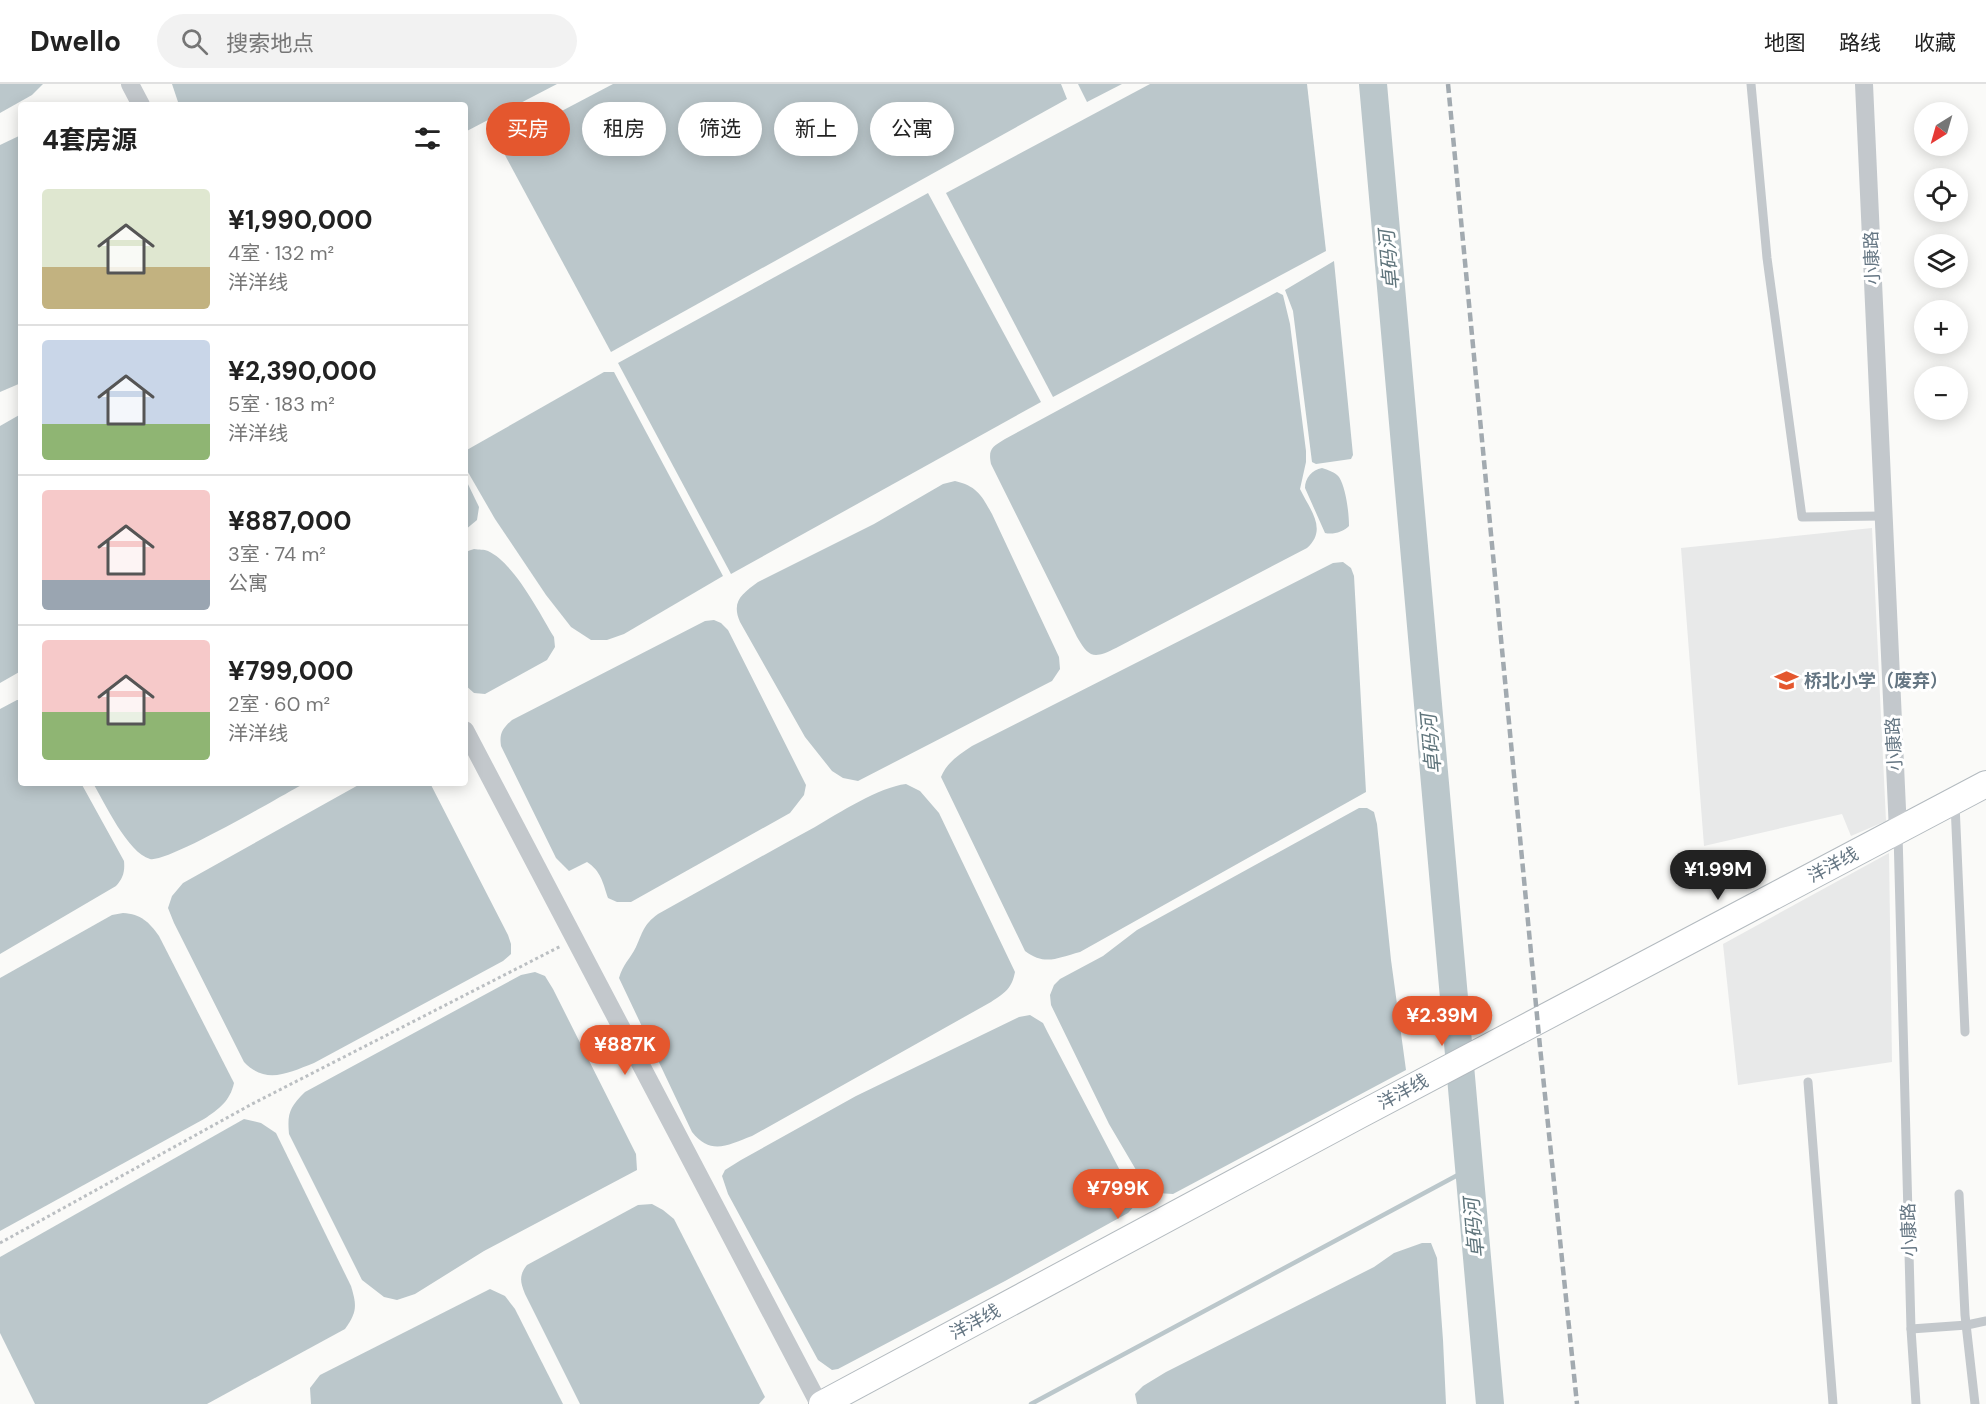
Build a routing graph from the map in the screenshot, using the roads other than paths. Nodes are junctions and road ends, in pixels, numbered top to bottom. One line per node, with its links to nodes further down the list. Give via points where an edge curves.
1 (130, 84): 4 (street)
2 (1751, 84): 5 (lane, via 1767,258 1802,517)
3 (1864, 84): 5 (street, 小康路)
4 (139, 102)
5 (1883, 516): 9 (street, 小康路)
6 (468, 736): 16 (street)
7 (1986, 784): 8 (main road, 洋洋线)
8 (1955, 801): 9 (main road, 洋洋线); 10 (lane)
9 (1898, 831): 15 (lane, 小康路); 16 (main road, 洋洋线)
10 (1965, 1032)
11 (1808, 1082): 17 (lane)
12 (1959, 1194): 14 (lane)
13 (1986, 1321): 14 (lane)
14 (1967, 1325): 15 (lane); 19 (lane)
15 (1911, 1329): 18 (lane, 小康路)
16 (821, 1404)
17 (1833, 1404)
18 (1916, 1404)
19 (1975, 1404)

